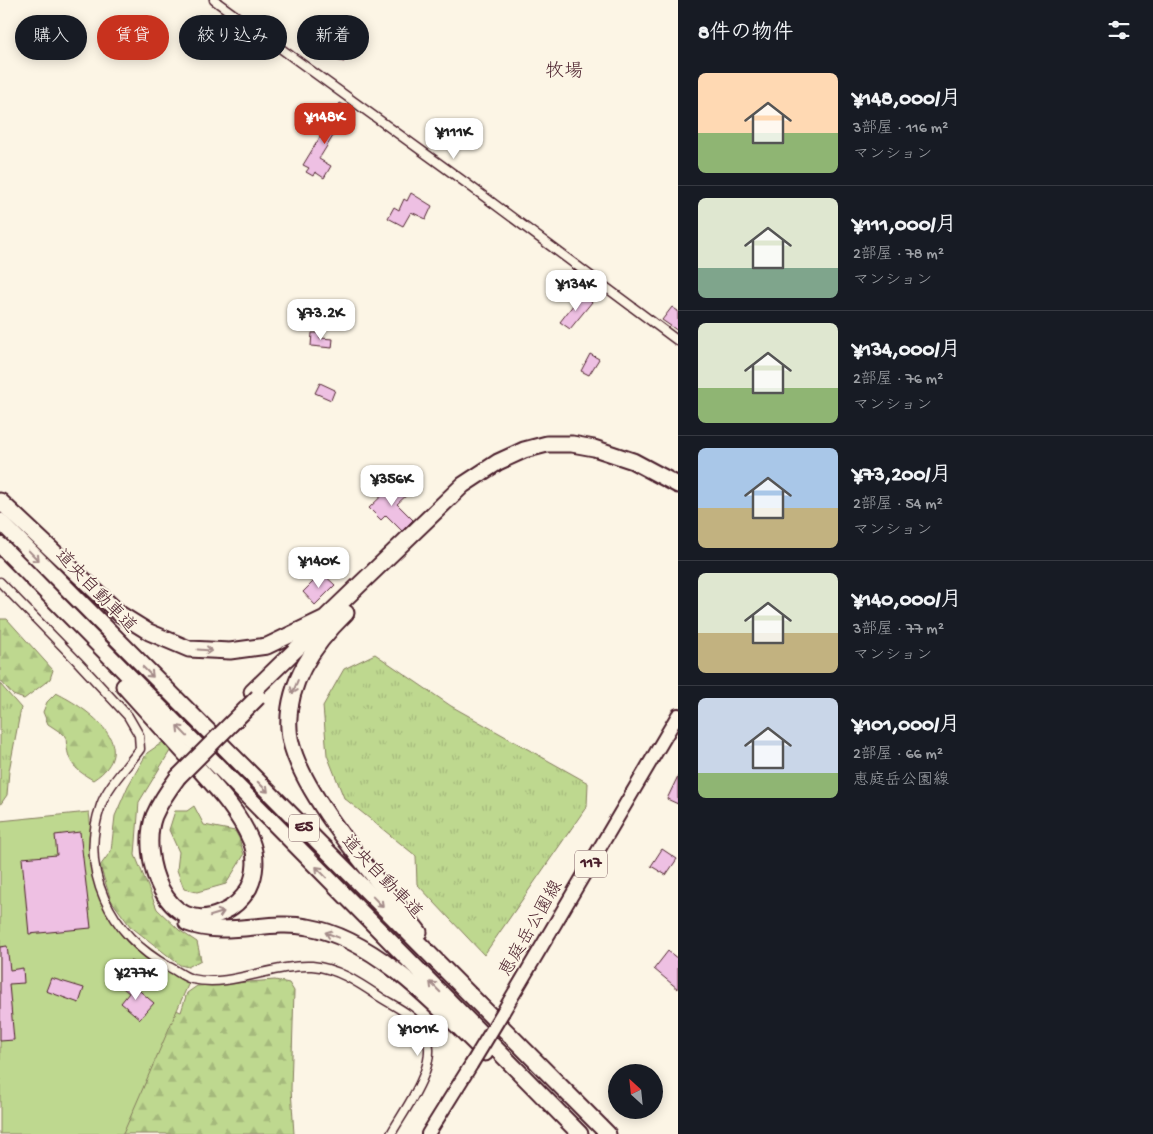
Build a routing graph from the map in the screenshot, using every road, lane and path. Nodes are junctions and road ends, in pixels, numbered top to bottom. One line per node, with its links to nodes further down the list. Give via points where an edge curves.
1 (214, 0): 2 (street)
2 (678, 341)
3 (678, 485): 9 (highway, via 614,453 572,444 547,444 524,450 498,462 463,485)
4 (0, 501): 9 (highway, one-way to 9, via 120,614 149,632 189,649 230,651 267,646)
5 (0, 521): 12 (highway, 道央自動車道 / E5, one-way to 12)
6 (0, 546): 16 (highway, 道央自動車道 / E5, one-way to 6)
7 (0, 551): 11 (highway, one-way to 7, via 154,816 149,846 151,863 159,885 171,903 190,915 216,916 236,905 252,881 254,850 239,818 229,802)
8 (0, 582): 13 (street, via 128,716 139,735 140,749 105,796 95,828 93,853 96,877 117,924 150,957 191,978 213,981 313,966 356,981 411,1017 423,1028 430,1044 429,1057 426,1070)
9 (328, 622): 11 (highway, bridge); 12 (highway, one-way to 12, via 292,692 289,731 293,750 310,786 337,828)
10 (678, 715): 14 (main road, 恵庭岳公園線 / 117, bridge)
11 (176, 774): 15 (highway, one-way to 11, via 438,1008 376,955 308,926 197,927 181,921 166,909 145,872 140,840 149,807)
12 (464, 990): 17 (highway, 道央自動車道 / E5)
13 (391, 1134)
14 (428, 1134)
15 (568, 1134)
16 (580, 1134)
17 (608, 1134)

